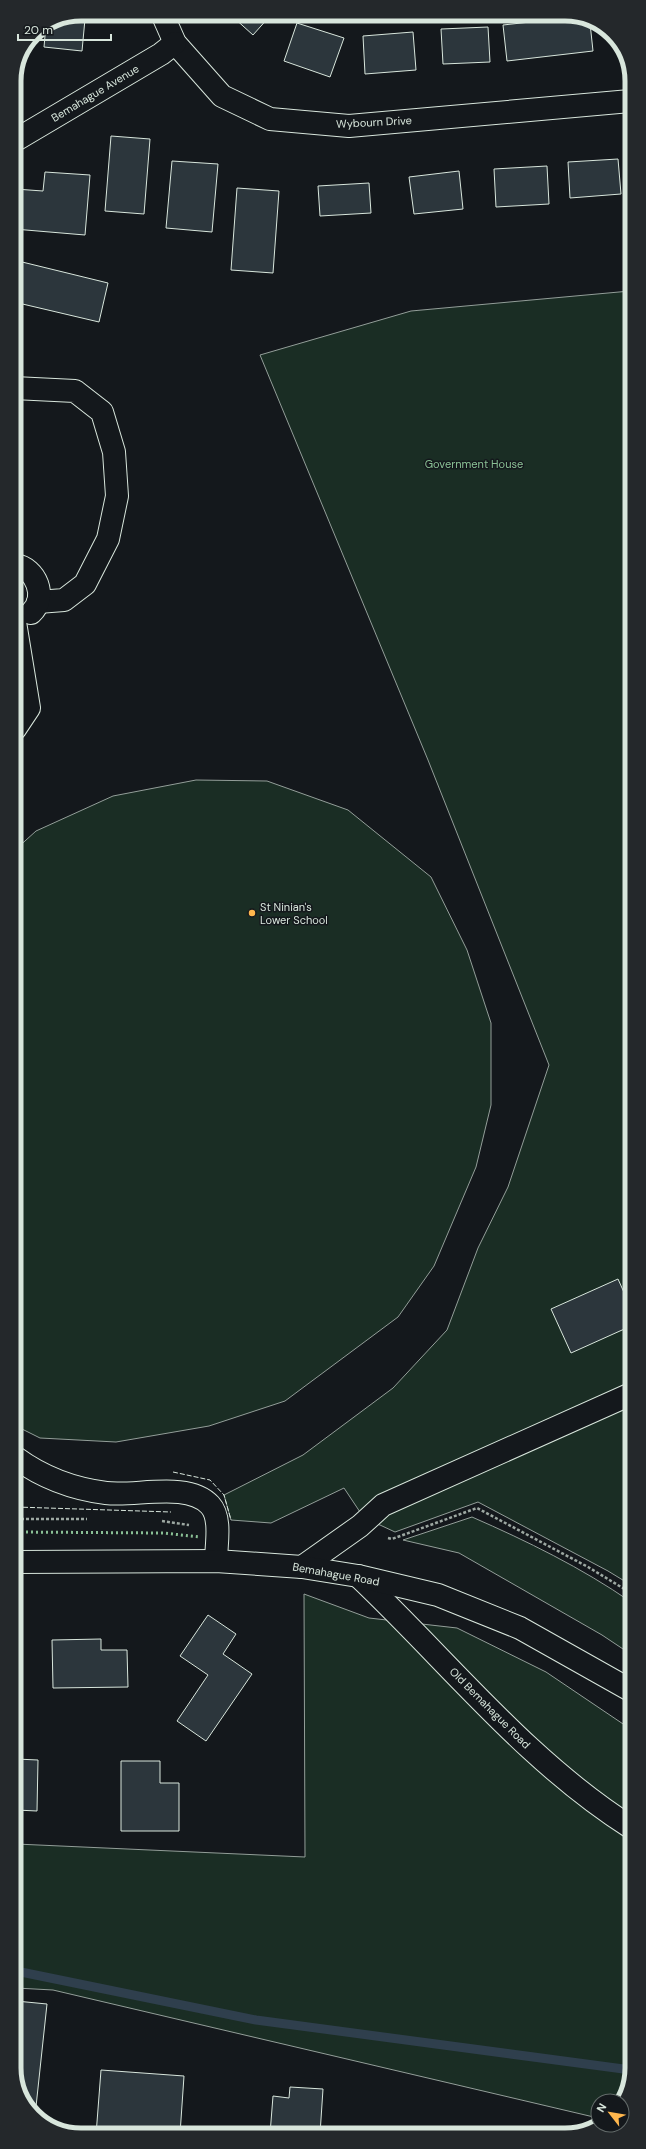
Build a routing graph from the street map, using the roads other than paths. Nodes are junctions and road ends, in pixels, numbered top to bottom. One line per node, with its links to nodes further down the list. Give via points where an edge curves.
1 (165, 21): 2 (main road, Wybourn Drive)
2 (175, 43): 3 (main road, Wybourn Drive, via 222,96 270,119 348,126); 4 (main road, Bemahague Avenue, via 161,54)
3 (625, 101)
4 (21, 137)
5 (21, 388): 7 (main road, via 75,391 102,412 114,452 117,496 108,539 85,584 64,600)
6 (21, 568): 7 (main road, via 37,582)
7 (38, 602): 8 (main road, via 34,611)
8 (21, 620)
9 (21, 659): 10 (main road, via 29,708)
10 (21, 720)
11 (625, 1397): 15 (main road, via 383,1505 360,1526)
12 (21, 1461): 13 (main road, via 55,1481 106,1493 172,1492 202,1498 211,1505 215,1513)
13 (216, 1561): 14 (main road, Bemahague Road); 15 (main road, Bemahague Road)
14 (21, 1562)
15 (302, 1567): 16 (main road, Bemahague Road)
16 (358, 1576): 17 (main road, Bemahague Road, via 438,1595 520,1628); 18 (main road, Old Bemahague Road, via 519,1740 599,1807)
17 (625, 1687)
18 (625, 1824)

